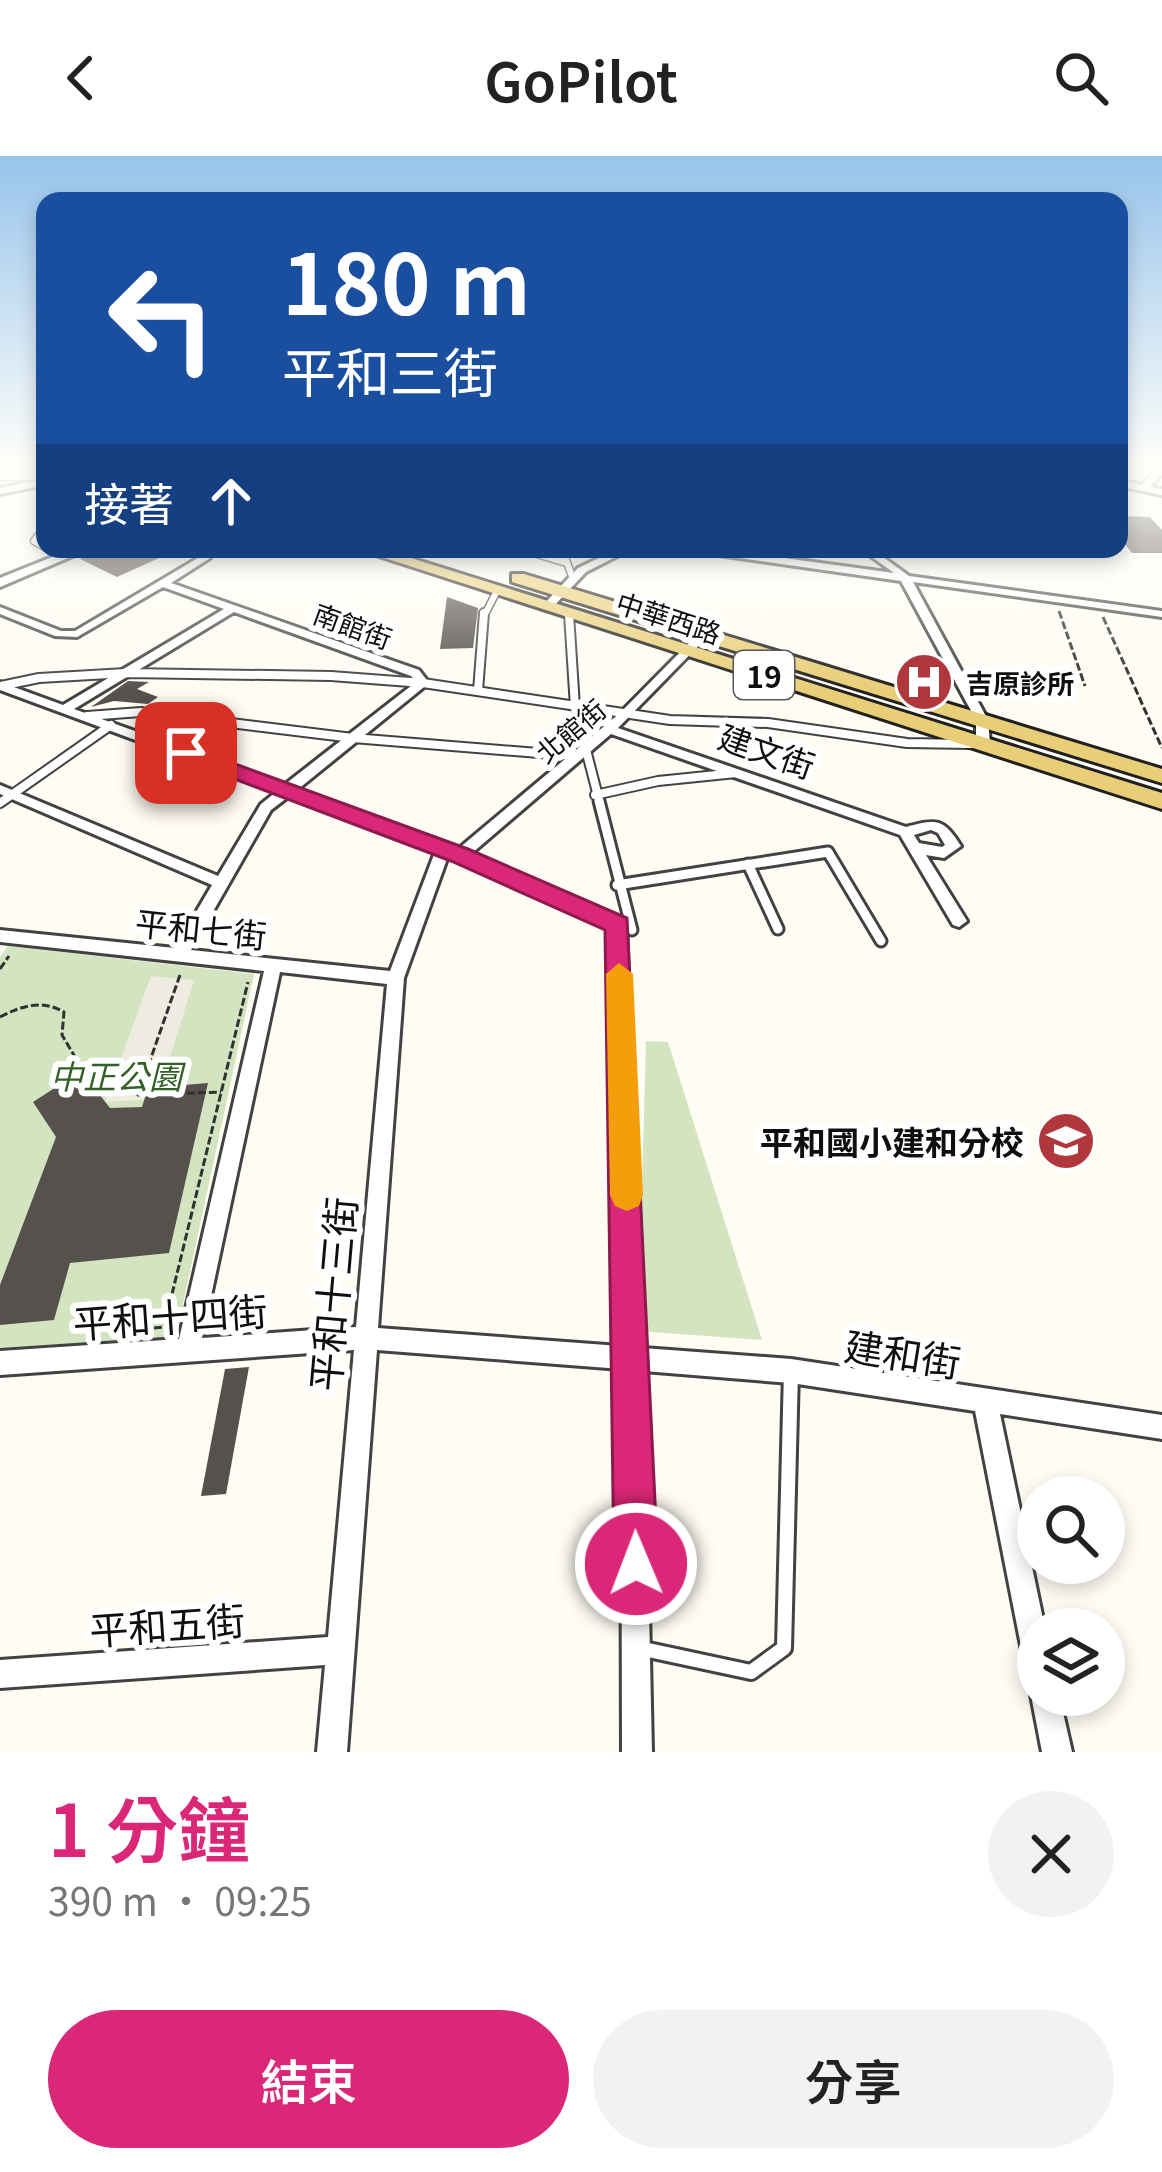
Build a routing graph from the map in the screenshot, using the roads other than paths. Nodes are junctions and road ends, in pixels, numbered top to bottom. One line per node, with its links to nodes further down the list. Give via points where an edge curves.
1 (61, 558): 12 (street)
2 (205, 558): 13 (street)
3 (393, 558): 14 (main road, 中華西路 / 19)
4 (451, 558): 15 (main road, 中華西路 / 19)
5 (550, 558): 10 (lane)
6 (565, 558): 10 (lane)
7 (612, 558): 15 (street)
8 (766, 558): 11 (street)
9 (879, 558): 11 (street)
10 (567, 563): 15 (lane)
11 (904, 576): 19 (street); 30 (street)
12 (0, 583)
13 (162, 583): 16 (street, 南館街); 17 (street, via 77,634)
14 (497, 591): 15 (main road, 中華西路 / 19); 25 (lane, via 484,613)
15 (560, 592): 18 (main road, 中華西路 / 19); 20 (main road, 中華西路 / 19)
16 (235, 607): 22 (street); 23 (street, 南館街, via 415,673)
17 (0, 610)
18 (569, 614): 21 (main road, 中華西路 / 19); 26 (lane)
19 (1162, 614)
20 (704, 634): 21 (street, 北館街); 30 (main road, 中華西路 / 19)
21 (687, 651): 28 (street, 北館街); 34 (main road, 中華西路 / 19)
22 (126, 673): 23 (lane); 24 (lane); 27 (street)
23 (423, 683): 25 (lane); 33 (street, 南館街)
24 (0, 686): 27 (street)
25 (478, 691): 26 (lane)
26 (575, 707): 28 (lane); 35 (lane)
27 (67, 708): 29 (street)
28 (626, 715): 32 (street, 北館街); 34 (lane)
29 (87, 716): 31 (street); 33 (lane, via 141,712)
30 (982, 720): 34 (street); 37 (main road, 中華西路 / 19)
31 (111, 725): 38 (street); 39 (lane)
32 (609, 729): 35 (street, 北館街); 36 (street, 建文街)
33 (353, 738): 35 (lane); 38 (street, 南館街)
34 (982, 744): 41 (main road, 中華西路 / 19)
35 (581, 751): 40 (lane); 44 (street, 北館街)
36 (741, 772): 40 (lane); 42 (street, 建文街)
37 (1162, 776)
38 (284, 790): 44 (street); 46 (street, 南館街)
39 (4, 795): 46 (street)
40 (596, 795): 47 (lane)
41 (1162, 801)
42 (905, 832): 43 (street); 43 (street, 建文街, via 932,825 954,846 944,853)
43 (918, 848): 48 (street)
44 (451, 853): 49 (street); 55 (street, 平和十三街)
45 (748, 864): 47 (lane); 50 (lane); 51 (lane, via 828,852)
46 (220, 882): 53 (street, 南館街)
47 (617, 885): 49 (lane)
48 (959, 921)
49 (626, 924): 58 (street)
50 (778, 929)
51 (881, 941)
52 (4, 943): 53 (street, 平和七街)
53 (180, 964): 54 (street, 平和七街)
54 (272, 966): 55 (street, 平和七街); 57 (street)
55 (396, 978): 56 (street, 平和十三街)
56 (363, 1338): 57 (street, 平和十四街); 58 (street, 平和十四街); 65 (street, 平和十三街)
57 (188, 1350): 59 (street, 平和十四街)
58 (632, 1355): 60 (street, 建和街); 64 (street)
59 (0, 1363)
60 (790, 1371): 61 (street, 建和街); 64 (lane, via 784,1648 752,1672)
61 (985, 1401): 62 (street, 建和街); 63 (street)
62 (1162, 1427)
63 (1027, 1608)
64 (638, 1648): 69 (street)
65 (340, 1650): 66 (street, 平和五街); 68 (street, 平和十三街)
66 (0, 1674)
67 (1049, 1716): 70 (street)
68 (332, 1752)
69 (638, 1752)
70 (1057, 1752)

